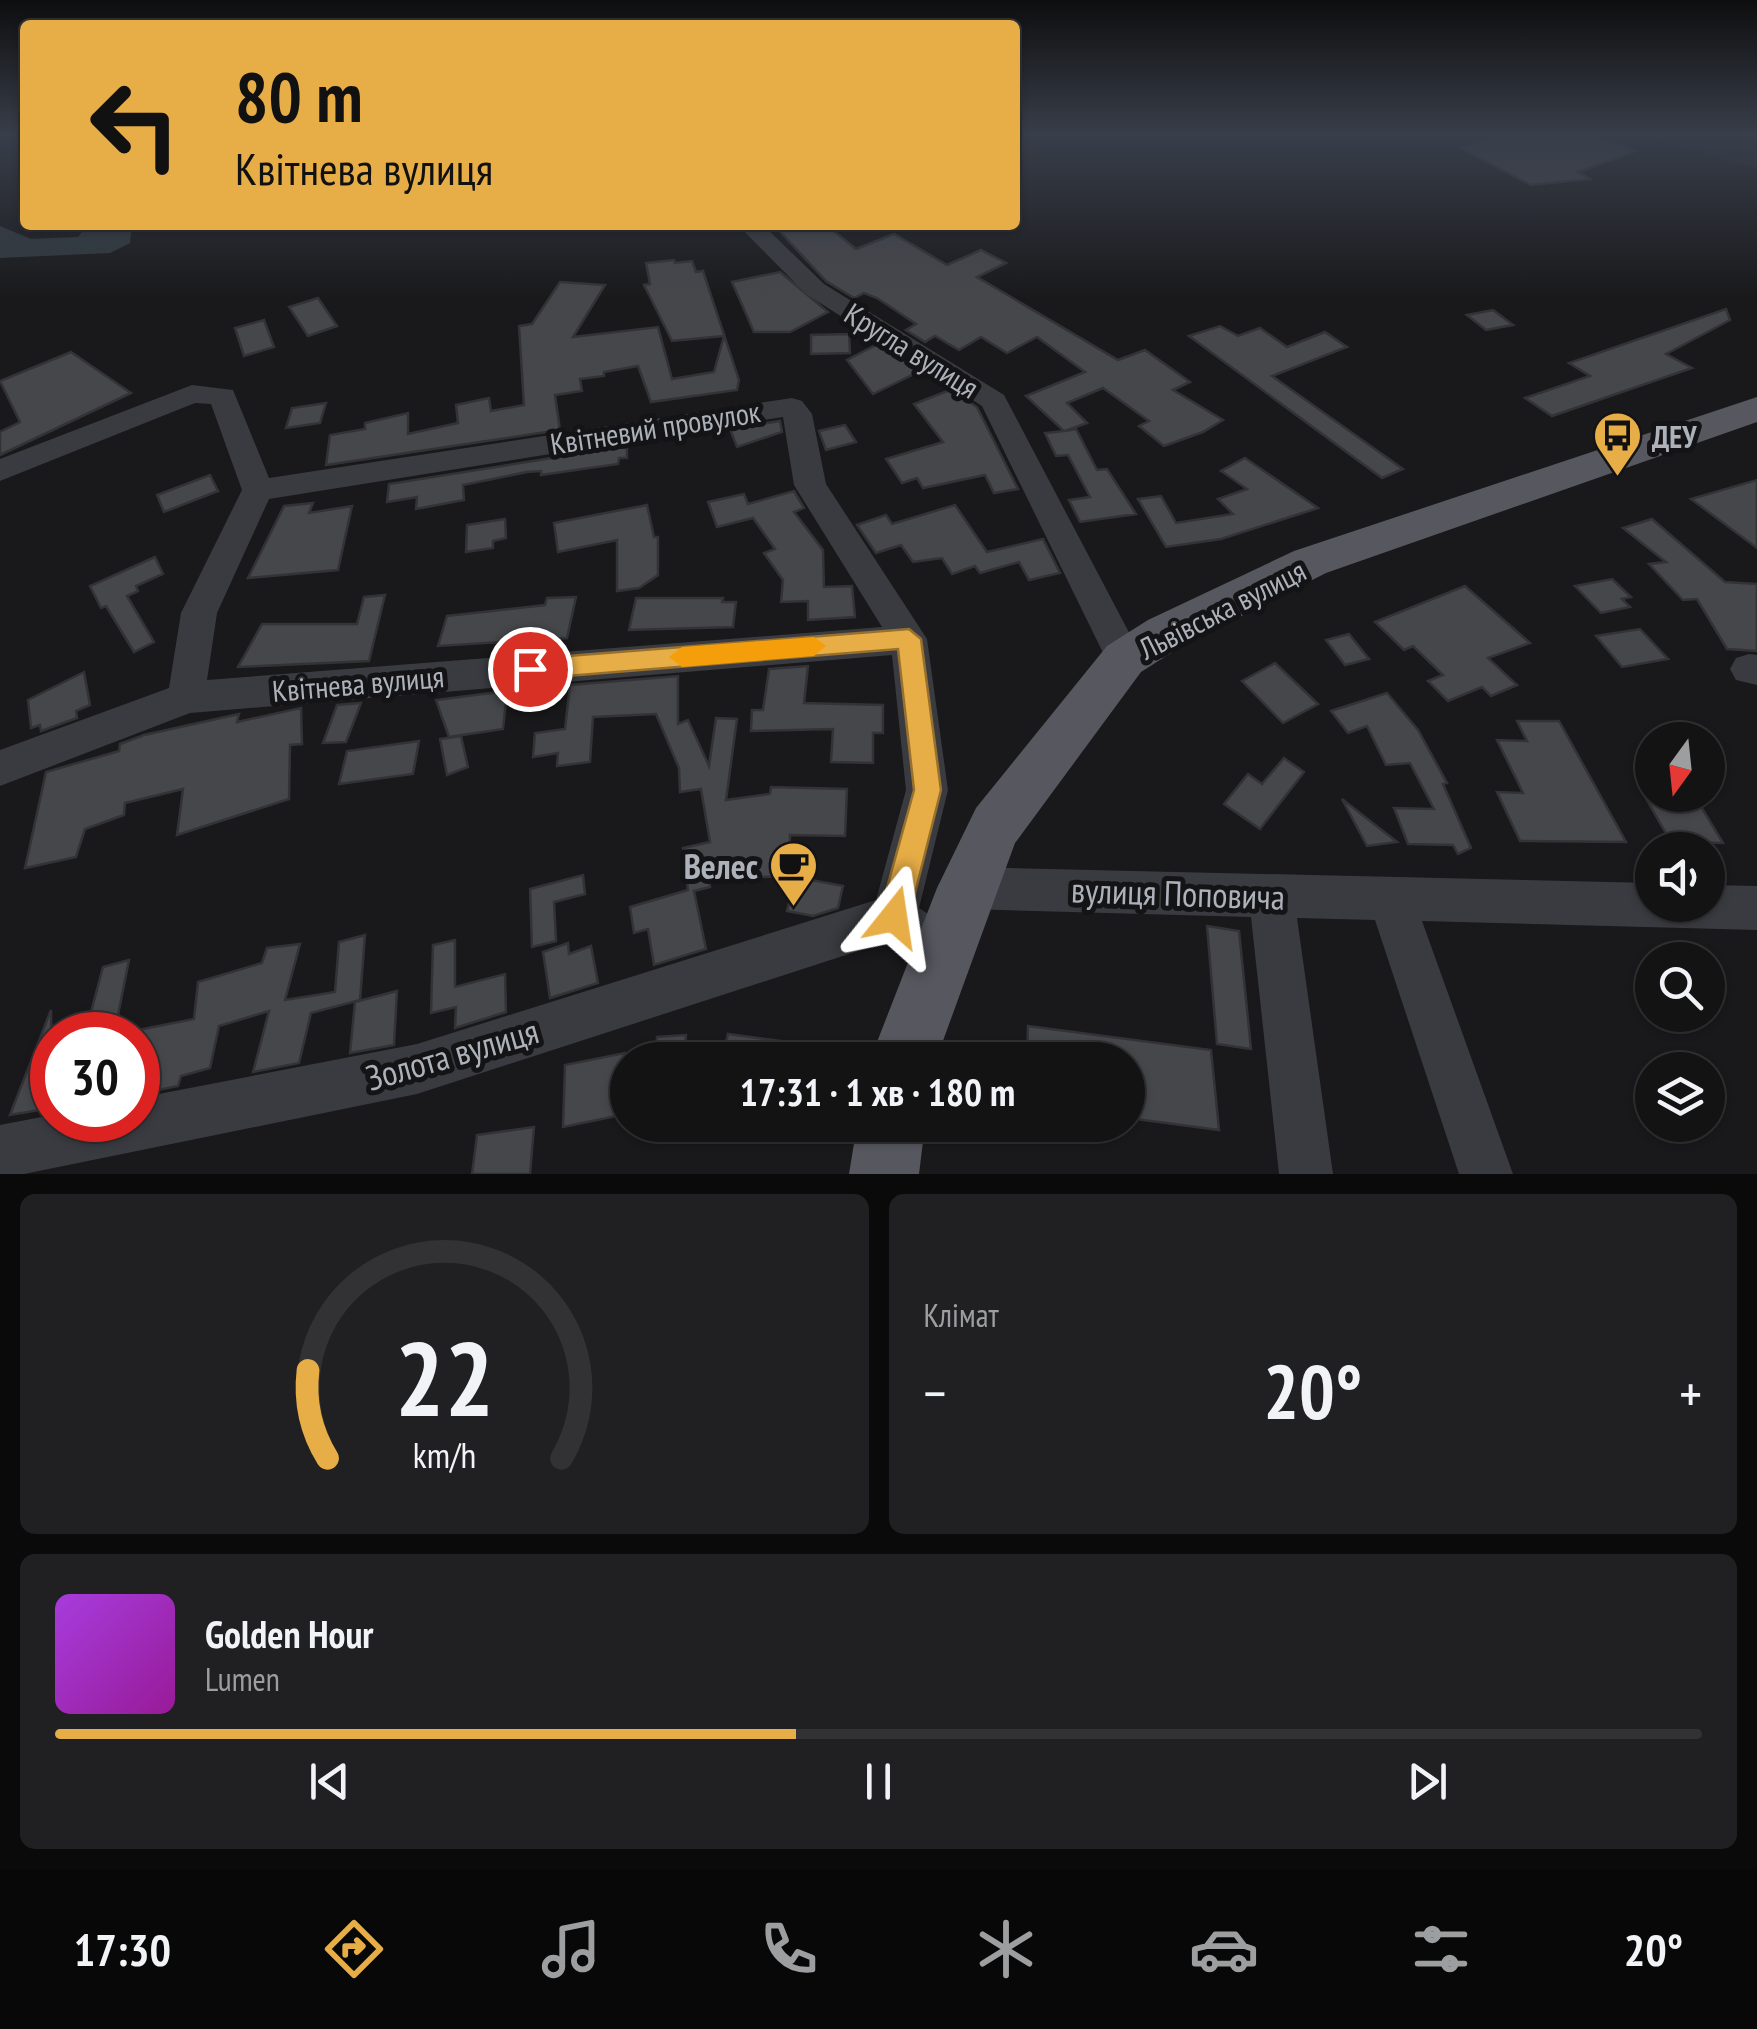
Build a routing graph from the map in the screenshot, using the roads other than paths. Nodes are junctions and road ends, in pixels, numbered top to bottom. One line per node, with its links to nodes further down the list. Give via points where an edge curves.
1 (755, 230): 6 (street, Кругла вулиця, via 815,289 994,401)
2 (1757, 409): 6 (main road, Львівська вулиця, via 1310,562)
3 (0, 471): 4 (street, via 158,406 208,394 223,396)
4 (258, 490): 5 (street, Квітневий провулок, via 792,407 810,485); 7 (street, via 190,634)
5 (909, 639): 7 (street, Квітнева вулиця); 13 (street, via 928,790)
6 (1124, 659): 9 (main road, Львівська вулиця, via 996,826)
7 (188, 697): 8 (street, Квітнева вулиця)
8 (0, 768)
9 (966, 888): 10 (street, вулиця Поповича); 14 (main road, Львівська вулиця)
10 (1270, 896): 11 (street, вулиця Поповича); 19 (street)
11 (1390, 899): 12 (street, вулиця Поповича); 20 (street)
12 (1757, 908)
13 (894, 917): 14 (street); 17 (street, Золота вулиця, via 417,1069)
14 (942, 952): 15 (main road, Львівська вулиця)
15 (910, 1042)
16 (889, 1142): 18 (main road)
17 (0, 1152)
18 (884, 1174)
19 (1306, 1174)
20 (1486, 1174)

